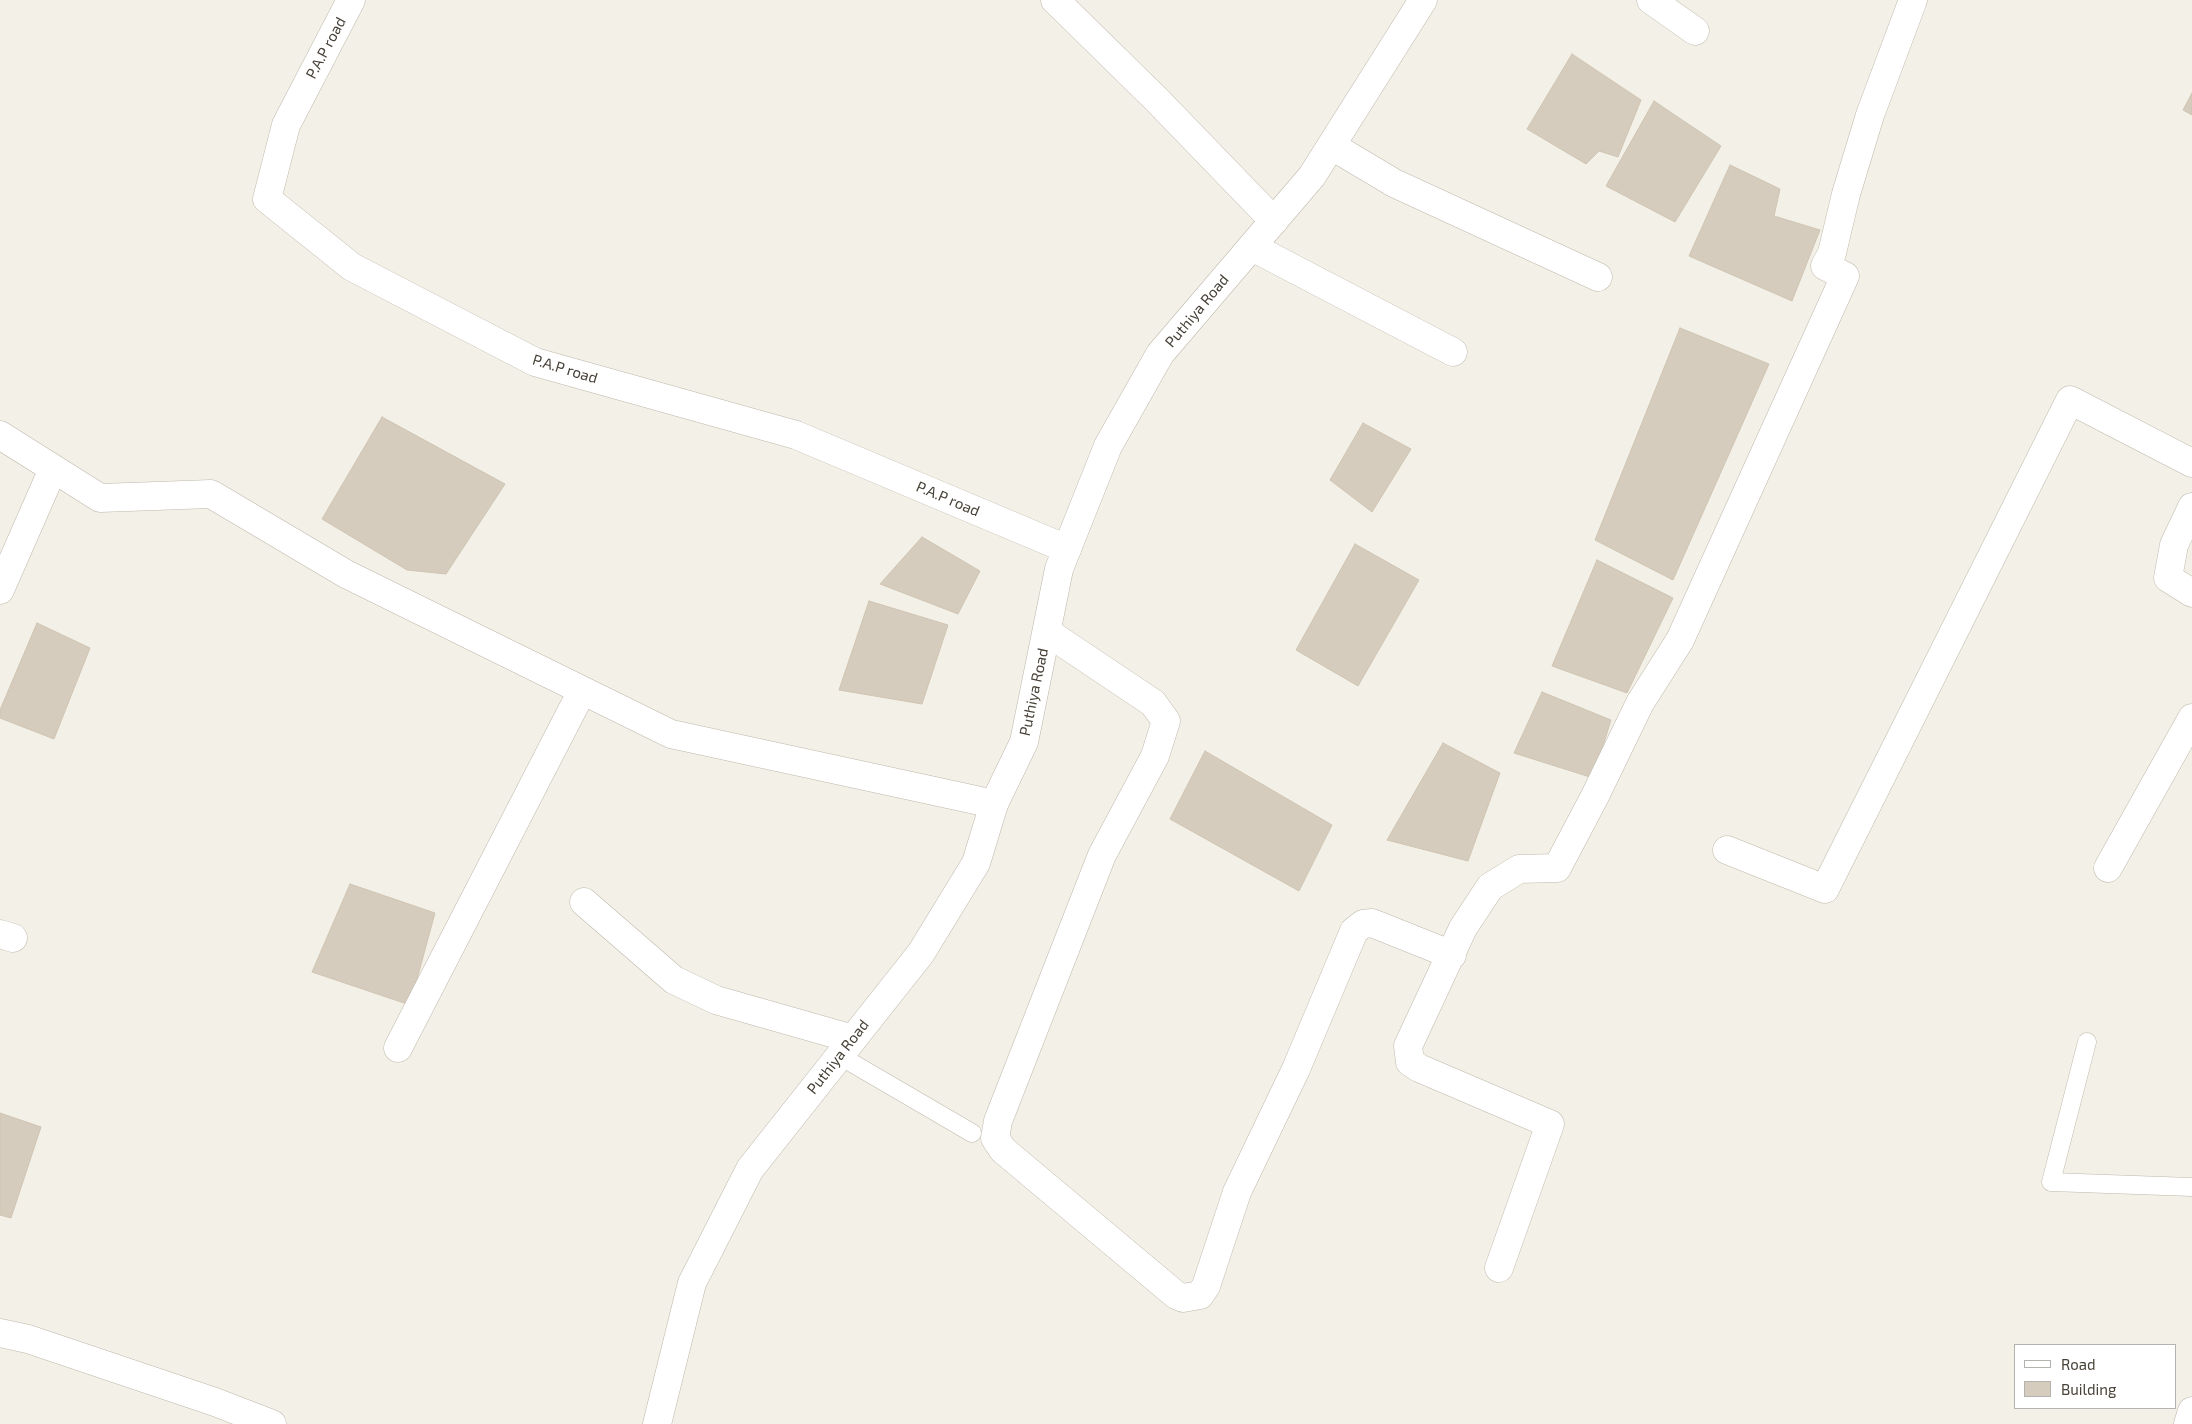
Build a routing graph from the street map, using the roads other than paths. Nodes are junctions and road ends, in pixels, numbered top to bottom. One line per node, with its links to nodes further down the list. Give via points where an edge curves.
1 (351, 0): 16 (street, P.A.P road, via 286,125 267,199 352,267 535,362 796,435)
2 (1055, 0): 8 (street)
3 (1423, 0): 7 (street, Puthiya Road)
4 (1651, 0): 6 (street)
5 (1913, 0): 26 (street, via 1870,115 1832,252 1825,266 1845,276 1680,640 1640,703 1557,868 1519,869 1490,887 1463,928)
6 (1695, 31)
7 (1332, 146): 8 (street, Puthiya Road, via 1312,176); 10 (street, via 1394,183)
8 (1274, 221): 9 (street, Puthiya Road)
9 (1252, 247): 11 (street); 16 (street, Puthiya Road, via 1160,354 1108,446)
10 (1598, 277)
11 (1452, 352)
12 (0, 435): 14 (street)
13 (2192, 463): 23 (street, via 2070,400 1825,889)
14 (53, 469): 17 (street); 20 (street, via 100,498 211,494 346,574)
15 (2192, 507): 18 (street, via 2174,545 2168,578)
16 (1067, 549): 19 (street, Puthiya Road, via 1059,569)
17 (0, 590)
18 (2192, 593)
19 (1047, 632): 22 (street, Puthiya Road, via 1024,742); 26 (street, via 1154,703 1166,722 1155,756 1102,855 998,1121 995,1138 1003,1150 1176,1295 1183,1298 1200,1295 1206,1286 1237,1192 1296,1068 1354,931 1363,924 1372,923)
20 (582, 691): 22 (street, via 671,734); 29 (street)
21 (2192, 718): 24 (street)
22 (994, 804): 28 (street, Puthiya Road, via 976,863 921,953)
23 (1727, 850)
24 (2108, 868)
25 (584, 902): 28 (street, via 674,980 716,1000)
26 (1452, 955): 32 (street, via 1408,1046 1410,1062 1550,1124)
27 (2087, 1042): 31 (lane, via 2051,1182)
28 (846, 1047): 30 (lane); 36 (street, Puthiya Road, via 750,1169 692,1284)
29 (398, 1048)
30 (972, 1133)
31 (2192, 1187)
32 (1499, 1268)
33 (0, 1333): 35 (street, via 66,1351)
34 (2192, 1411): 37 (street)
35 (272, 1424)
36 (657, 1424)
37 (2188, 1424)

